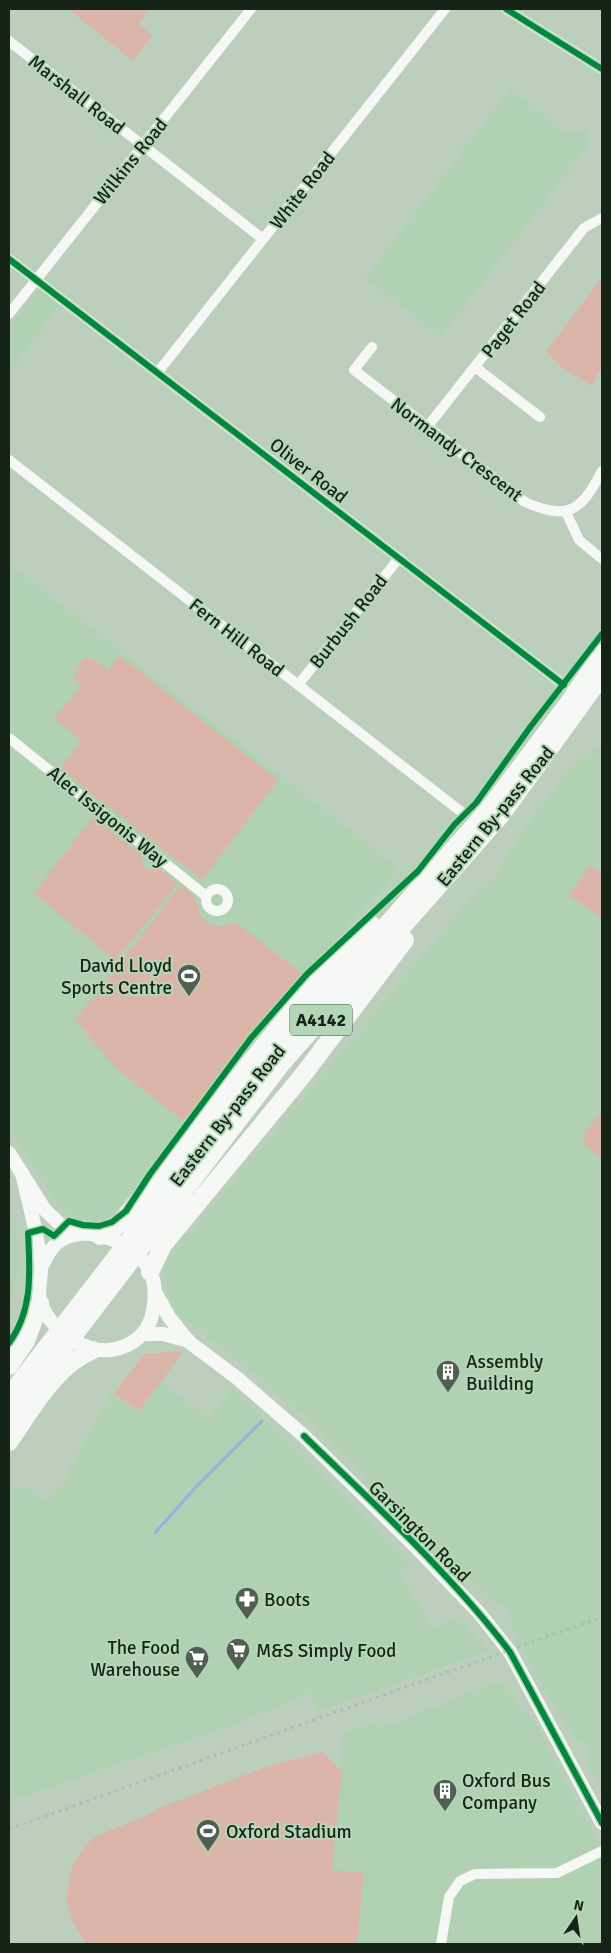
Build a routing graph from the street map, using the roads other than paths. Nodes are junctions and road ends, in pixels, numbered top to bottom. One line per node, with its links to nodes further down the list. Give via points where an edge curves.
1 (251, 9): 6 (street, Wilkins Road)
2 (445, 9): 8 (street, White Road)
3 (508, 9): 5 (street)
4 (9, 40): 6 (street, Marshall Road)
5 (602, 69)
6 (143, 145): 8 (street, Marshall Road); 10 (street, Wilkins Road)
7 (602, 218): 13 (street, Paget Road, via 584,228)
8 (263, 239): 14 (street, White Road)
9 (9, 259): 10 (street, Oliver Road)
10 (35, 279): 11 (street, Wilkins Road); 14 (street, Oliver Road)
11 (9, 314)
12 (372, 347): 16 (street, Normandy Crescent, via 351,367)
13 (475, 367): 15 (street); 16 (street, Paget Road)
14 (158, 372): 20 (street, Oliver Road)
15 (540, 417)
16 (428, 426): 19 (street, Normandy Crescent, via 525,502 546,510)
17 (9, 460): 24 (street, Fern Hill Road)
18 (602, 471): 19 (street, via 592,490)
19 (566, 512): 21 (street, via 579,540)
20 (399, 558): 24 (street, Burbush Road); 25 (street, Oliver Road)
21 (602, 559)
22 (602, 653): 29 (highway, Eastern By-pass Road / A4142, via 488,810)
23 (602, 676): 28 (highway, Eastern By-pass Road / A4142)
24 (298, 685): 27 (street, Fern Hill Road)
25 (564, 685)
26 (9, 738): 30 (street, Alec Issigonis Way)
27 (464, 814)
28 (501, 815): 33 (highway, Eastern By-pass Road / A4142, via 282,1063); 36 (highway, via 454,882 369,986 303,1076 163,1245)
29 (414, 894): 33 (highway, Eastern By-pass Road / A4142, via 272,1055); 34 (highway, via 374,923 313,985 120,1223 112,1230)
30 (206, 896)
31 (9, 1153): 32 (main road)
32 (22, 1173): 34 (main road, via 45,1210 63,1226); 35 (main road)
33 (147, 1230): 41 (highway, Eastern By-pass Road / A4142)
34 (92, 1235): 35 (main road, via 69,1236 58,1242 48,1252); 36 (main road, via 121,1244 141,1259)
35 (41, 1268): 38 (main road)
36 (150, 1272): 37 (main road)
37 (156, 1294): 39 (main road, via 152,1318); 40 (main road)
38 (40, 1303): 42 (main road, via 56,1325 78,1344); 43 (highway, via 26,1341)
39 (143, 1334): 40 (main road, via 163,1334); 42 (main road, via 119,1348)
40 (189, 1342): 47 (main road, Garsington Road, via 271,1407 448,1578 510,1652)
41 (55, 1350): 44 (highway, Eastern By-pass Road / A4142); 45 (highway, Eastern By-pass Road / A4142)
42 (93, 1350): 46 (highway, via 78,1356 62,1370)
43 (9, 1366)
44 (9, 1396)
45 (9, 1420)
46 (9, 1442)
47 (602, 1823)
48 (602, 1851): 49 (street, via 556,1872 474,1874 460,1881 448,1897)
49 (441, 1944)

